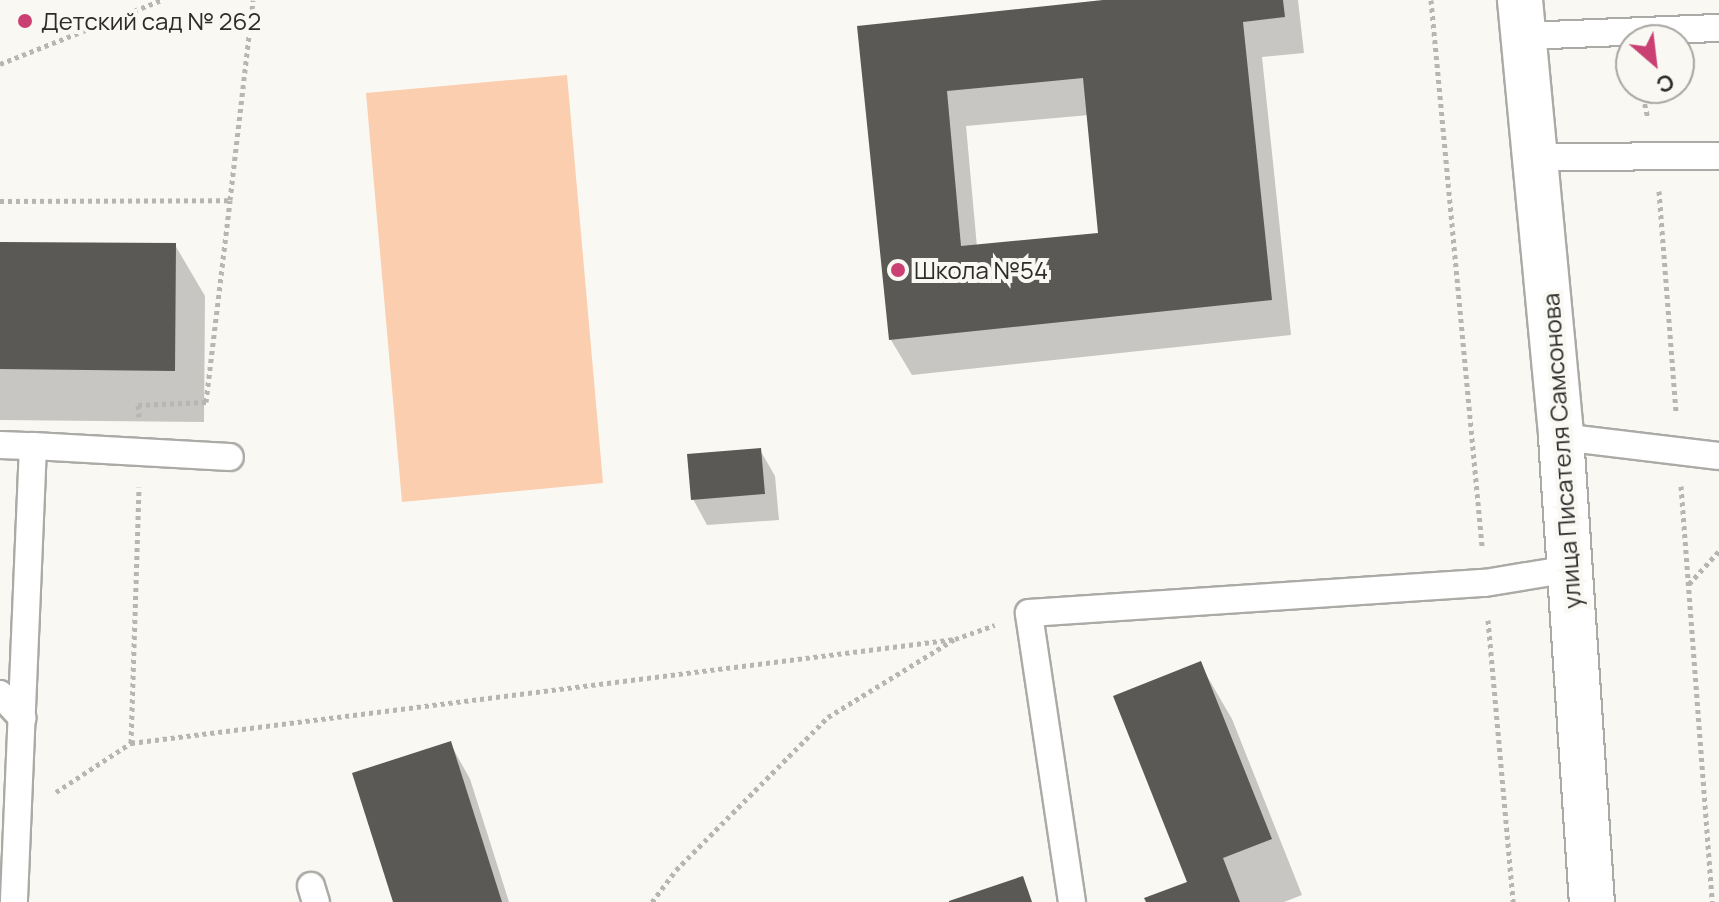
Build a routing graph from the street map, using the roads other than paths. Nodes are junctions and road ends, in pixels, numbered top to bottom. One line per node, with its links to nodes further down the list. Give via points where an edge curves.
1 (1522, 18): 2 (lane); 4 (street, улица Писателя Самсонова)
2 (1719, 28)
3 (1719, 156): 4 (lane)
4 (1538, 157): 5 (street, улица Писателя Самсонова)
5 (1561, 437): 8 (lane); 10 (street, улица Писателя Самсонова)
6 (0, 445): 7 (lane)
7 (33, 446): 9 (lane); 12 (lane)
8 (1719, 456)
9 (230, 457)
10 (1570, 569): 14 (lane, via 1485,583 1029,613); 15 (street, улица Писателя Самсонова)
11 (0, 694): 12 (lane)
12 (22, 718): 13 (lane)
13 (14, 902)
14 (1072, 902)
15 (1592, 902)

